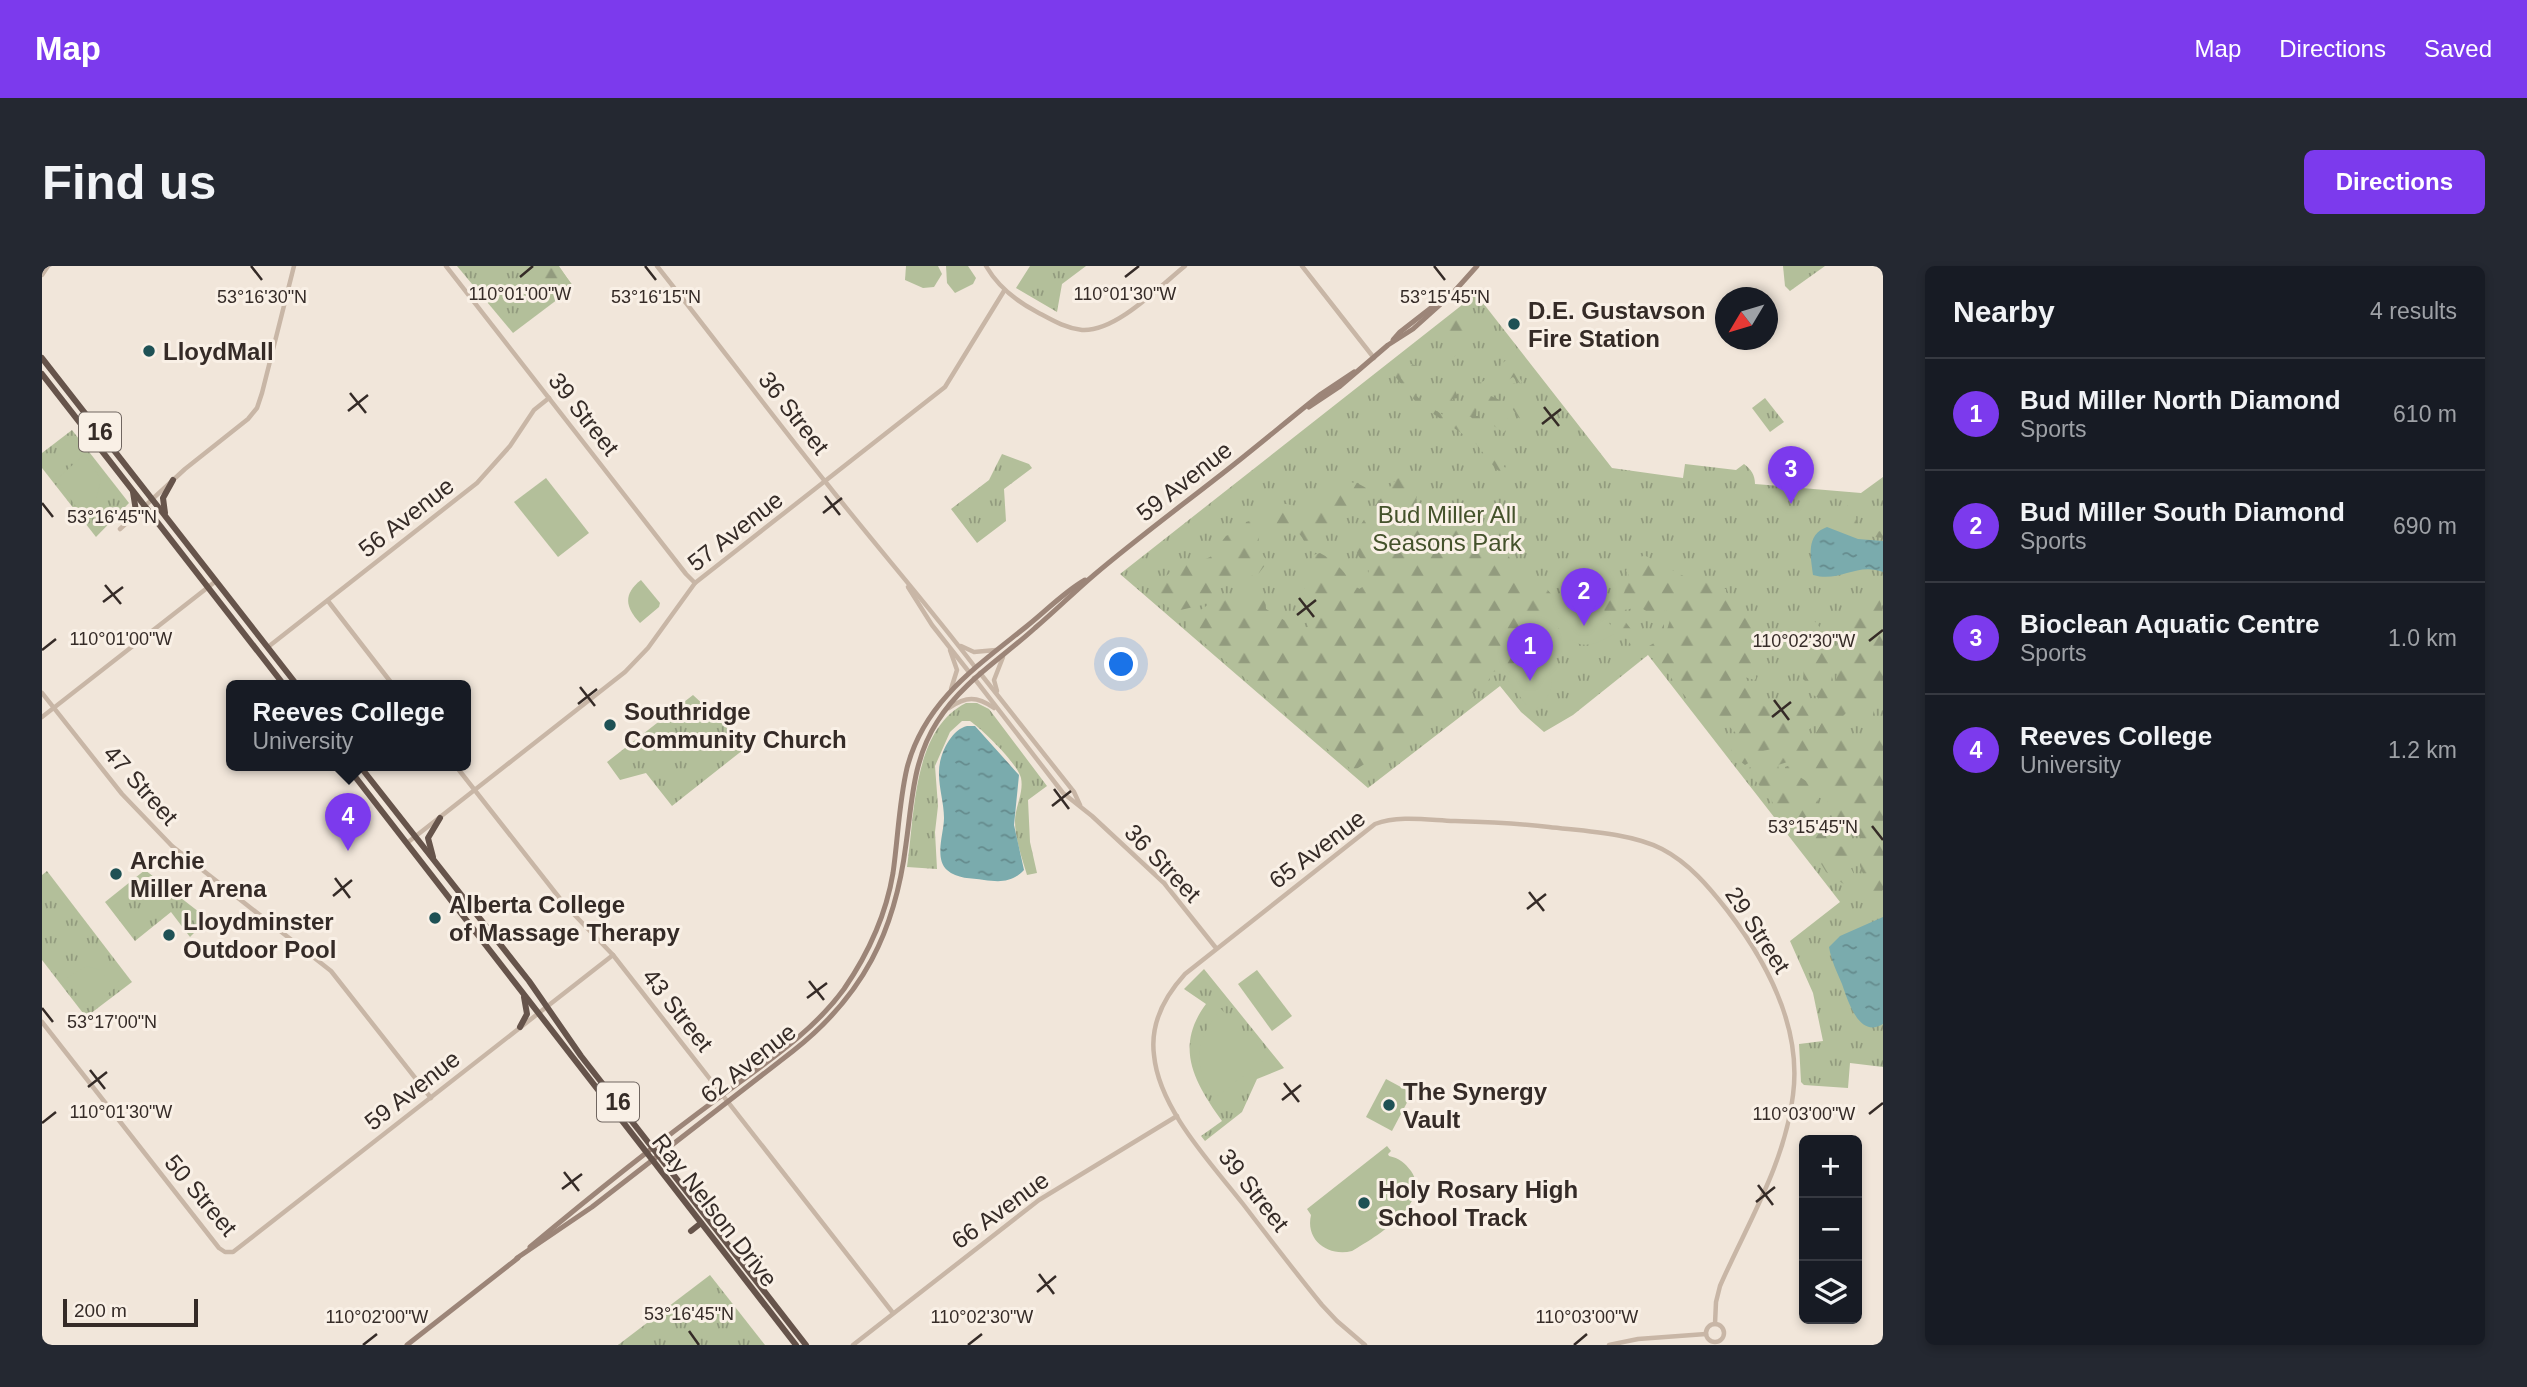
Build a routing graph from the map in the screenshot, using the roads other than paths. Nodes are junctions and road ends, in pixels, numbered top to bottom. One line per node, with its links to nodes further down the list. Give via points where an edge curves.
1 (48, 266): 9 (street)
2 (294, 266): 17 (street, via 257,408)
3 (446, 266): 16 (street, 39 Street)
4 (657, 266): 18 (street, 36 Street)
5 (986, 266): 10 (street)
6 (1185, 266): 10 (street, via 1116,320 1096,329 1063,326)
7 (1302, 266): 12 (street)
8 (1475, 266): 12 (main road, 59 Avenue, via 1452,294)
9 (42, 275)
10 (1004, 291): 18 (street, 57 Avenue, via 942,390)
11 (42, 358): 13 (highway, 16)
12 (1374, 358): 25 (main road, 59 Avenue)
13 (48, 365): 14 (highway); 20 (highway, 16)
14 (59, 371)
15 (42, 374): 19 (highway, 16)
16 (549, 398): 28 (street, 39 Street); 30 (street, 56 Avenue, via 534,410 477,483)
17 (173, 480): 20 (street); 23 (highway, via 163,498)
18 (825, 482): 26 (street, 36 Street); 28 (street, 57 Avenue)
19 (132, 491): 21 (highway); 22 (highway, via 136,511)
20 (152, 500): 21 (street); 23 (highway, 16)
21 (145, 506): 22 (street); 29 (highway)
22 (132, 518): 24 (street)
23 (166, 518): 27 (highway, 16)
24 (120, 529)
25 (1091, 577): 34 (main road, 59 Avenue); 35 (main road, 59 Avenue)
26 (904, 580): 31 (street, 36 Street); 32 (street, 36 Street)
27 (216, 581): 29 (street); 33 (highway, 16)
28 (695, 583): 53 (street, 57 Avenue, via 625,672)
29 (209, 587): 40 (highway); 46 (street)
30 (328, 601): 33 (street, 56 Avenue); 42 (street)
31 (947, 643): 37 (street, 36 Street); 43 (street, via 957,670)
32 (957, 644): 34 (street, via 974,652); 36 (street, 36 Street)
33 (268, 647): 41 (highway, 16)
34 (998, 649): 36 (main road, 59 Avenue)
35 (1005, 654): 38 (main road, 59 Avenue); 45 (street, via 993,680)
36 (975, 667): 37 (main road, 59 Avenue); 38 (main road, 36 Street)
37 (969, 672): 39 (main road, 36 Street); 43 (main road, 62 Avenue)
38 (980, 673): 39 (main road, 59 Avenue); 45 (street, 36 Street)
39 (974, 678): 47 (main road, 62 Avenue); 49 (street, 36 Street)
40 (280, 680)
41 (293, 680)
42 (389, 680)
43 (951, 689): 68 (main road, 62 Avenue, via 926,722 913,751 889,891 859,965 818,1018)
44 (42, 693): 46 (street, 47 Street)
45 (1002, 701): 54 (street, 36 Street)
46 (54, 708): 48 (street); 69 (street, 47 Street, via 122,794 172,846 331,971)
47 (944, 711): 49 (street, via 958,701 981,699); 70 (main road, 62 Avenue, via 919,760 896,898 870,965 822,1027)
48 (42, 717)
49 (1005, 718): 54 (street, 36 Street, via 1063,793)
50 (351, 771): 58 (highway, Ray Nelson Drive / 16)
51 (364, 771): 57 (highway, Ray Nelson Drive / 16)
52 (460, 771): 53 (street, 43 Street)
53 (475, 790): 55 (street, 57 Avenue); 61 (street, 43 Street, via 565,905)
54 (1081, 806): 60 (street, 36 Street, via 1164,883)
55 (440, 818): 57 (street, 57 Avenue); 59 (highway, via 428,838)
56 (1565, 829): 60 (street, 65 Avenue, via 1493,822 1383,821); 81 (street, 29 Street, via 1622,837 1661,849 1693,871 1751,941 1778,995 1791,1049 1794,1092 1782,1149 1720,1286)
57 (415, 837): 58 (street, 57 Avenue); 59 (highway, Ray Nelson Drive / 16)
58 (407, 843): 62 (highway, Ray Nelson Drive / 16)
59 (435, 862): 63 (highway, Ray Nelson Drive / 16)
60 (1216, 948): 67 (street, 65 Avenue, via 1171,990)
61 (613, 955): 63 (street, 59 Avenue); 68 (street, 43 Street)
62 (522, 992): 64 (highway, Ray Nelson Drive / 16); 66 (highway, via 528,1010)
63 (545, 1007): 64 (street, 59 Avenue); 72 (highway, Ray Nelson Drive / 16)
64 (538, 1013): 66 (street, 59 Avenue); 73 (highway, Ray Nelson Drive / 16)
65 (42, 1023): 78 (street, 50 Street, via 219,1248)
66 (520, 1027): 69 (street, 59 Avenue)
67 (1153, 1036): 71 (street, 39 Street, via 1156,1070)
68 (722, 1095): 70 (street, 43 Street); 72 (main road, 62 Avenue)
69 (430, 1098): 78 (street, 59 Avenue)
70 (727, 1101): 74 (main road, 62 Avenue); 80 (street, 43 Street)
71 (1177, 1116): 80 (street, 66 Avenue, via 1038,1199); 83 (street, 39 Street, via 1322,1305)
72 (654, 1148): 73 (main road, 62 Avenue); 74 (highway, Ray Nelson Drive / 16)
73 (646, 1153): 75 (highway, Ray Nelson Drive / 16); 79 (main road, 62 Avenue)
74 (660, 1155): 75 (main road, 62 Avenue); 87 (highway, Ray Nelson Drive / 16)
75 (652, 1161): 76 (highway, Ray Nelson Drive / 16); 79 (main road, 62 Avenue)
76 (701, 1223): 77 (highway); 86 (highway, Ray Nelson Drive / 16)
77 (691, 1231)
78 (233, 1252)
79 (517, 1258): 85 (main road, 62 Avenue)
80 (892, 1313): 88 (street, 66 Avenue)
81 (1715, 1324): 82 (street); 84 (street, via 1724,1333)
82 (1706, 1334): 84 (street); 90 (street)
83 (1357, 1343): 89 (street, 39 Street)
84 (1717, 1344)
85 (407, 1345)
86 (796, 1345)
87 (806, 1345)
88 (853, 1345)
89 (1365, 1345)
90 (1609, 1345)

